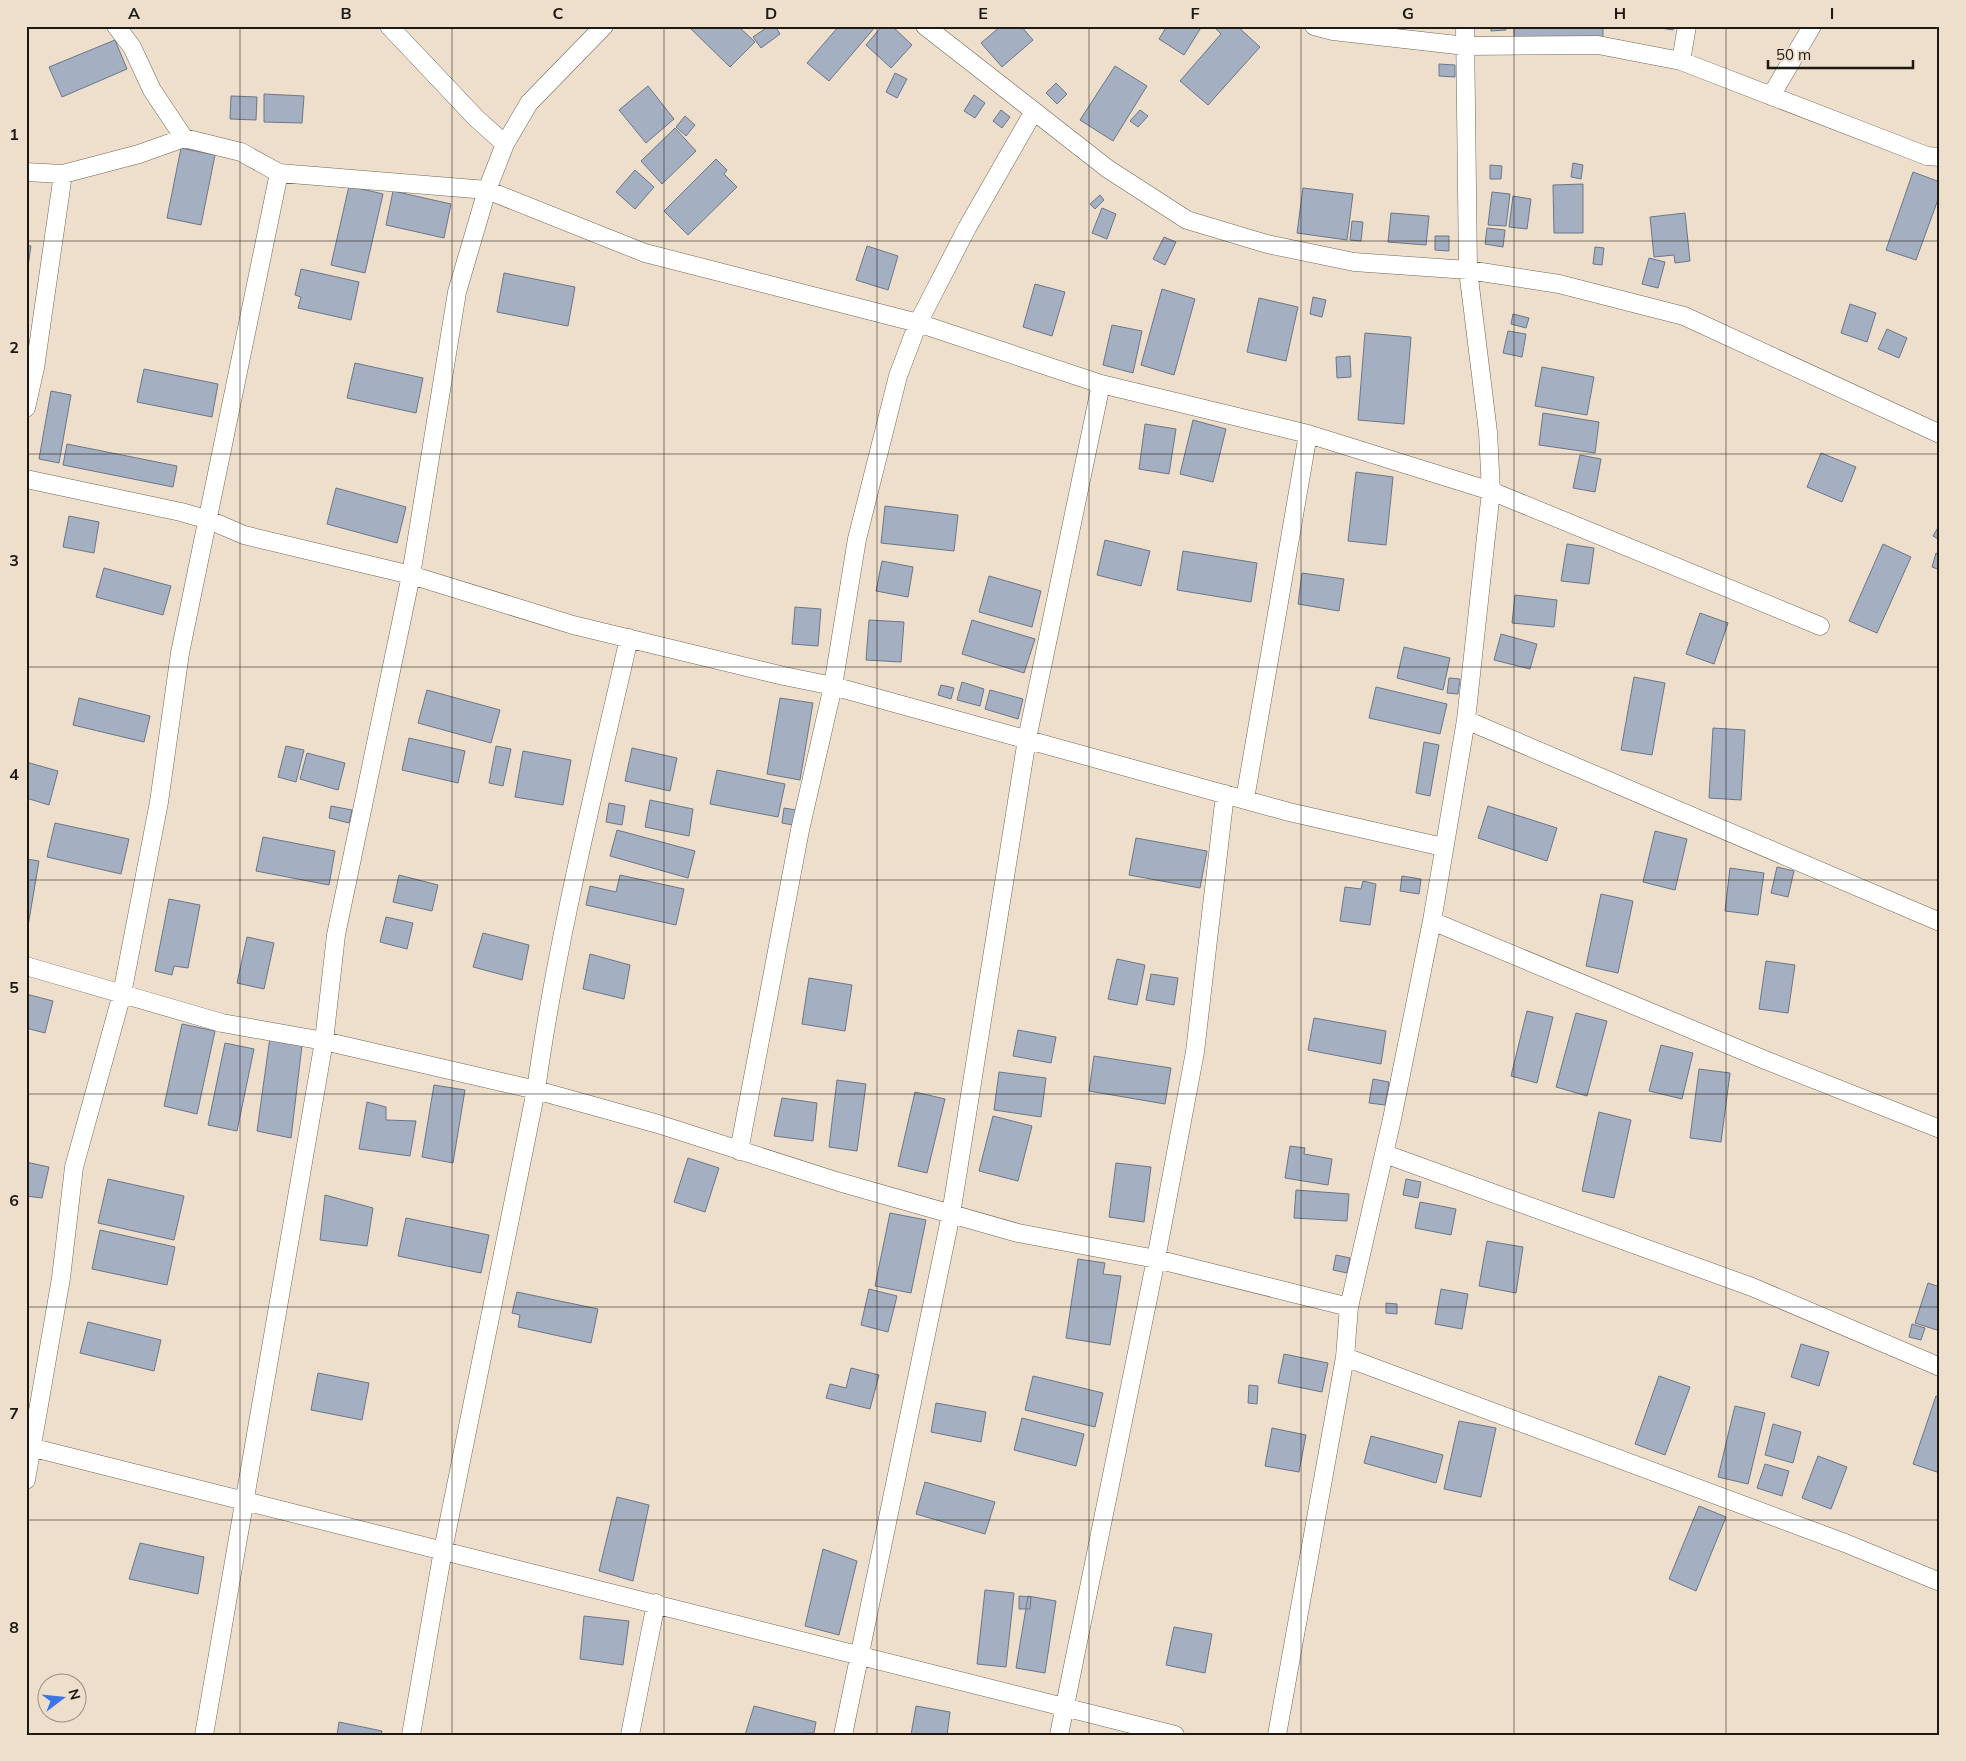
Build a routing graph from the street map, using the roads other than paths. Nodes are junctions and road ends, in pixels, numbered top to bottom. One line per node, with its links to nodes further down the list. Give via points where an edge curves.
1 (116, 26): 13 (street, via 132,47 152,90)
2 (389, 26): 14 (street)
3 (925, 26): 12 (street)
4 (1314, 26): 9 (street)
5 (1465, 26): 9 (street)
6 (1687, 26): 10 (street)
7 (1812, 26): 11 (street)
8 (603, 27): 14 (street, via 529,103)
9 (1466, 46): 10 (street, via 1598,45); 20 (street)
10 (1682, 61): 11 (street)
11 (1771, 96): 15 (street, via 1928,156)
12 (1034, 111): 20 (street, via 1108,169 1187,220 1267,244 1354,262); 21 (street, via 967,228)
13 (184, 138): 17 (street, via 241,152); 18 (street, via 139,154)
14 (505, 144): 19 (street)
15 (1940, 156)
16 (26, 172): 18 (street)
17 (279, 173): 19 (street); 28 (street)
18 (63, 174): 23 (street, via 35,368)
19 (487, 190): 21 (street, via 645,253); 29 (street, via 457,292)
20 (1468, 270): 25 (street, via 1558,284 1684,316); 27 (street, via 1488,432)
21 (918, 323): 22 (street); 32 (street, via 898,376 857,539)
22 (1101, 384): 24 (street); 34 (street)
23 (26, 408)
24 (1308, 434): 27 (street); 36 (street)
25 (1940, 434)
26 (26, 479): 28 (street)
27 (1491, 491): 30 (street); 33 (street)
28 (209, 520): 29 (street, via 244,535); 41 (street, via 180,653 159,802)
29 (411, 575): 31 (street, via 574,625); 42 (street, via 336,935)
30 (1820, 626)
31 (628, 638): 32 (street); 43 (street, via 579,858 545,1026)
32 (833, 686): 34 (street); 45 (street, via 800,830)
33 (1466, 720): 37 (street); 39 (street)
34 (1027, 739): 35 (street); 47 (street)
35 (1225, 794): 36 (street); 48 (street, via 1195,1052)
36 (1245, 800): 37 (street)
37 (1443, 847): 38 (street)
38 (1432, 921): 44 (street); 46 (street)
39 (1940, 922)
40 (26, 966): 41 (street)
41 (122, 994): 42 (street, via 222,1023); 52 (street, via 74,1168 61,1278)
42 (324, 1041): 43 (street); 54 (street)
43 (536, 1090): 45 (street, via 658,1124); 55 (street)
44 (1940, 1129)
45 (739, 1151): 47 (street)
46 (1385, 1154): 49 (street); 51 (street, via 1752,1287)
47 (951, 1214): 48 (street, via 1018,1233); 58 (street)
48 (1156, 1259): 49 (street); 59 (street)
49 (1349, 1307): 50 (street)
50 (1345, 1357): 56 (street, via 1846,1543); 66 (street)
51 (1940, 1367)
52 (29, 1446): 53 (street); 54 (street)
53 (26, 1480)
54 (244, 1500): 55 (street); 60 (street)
55 (443, 1550): 57 (street); 61 (street)
56 (1940, 1582)
57 (656, 1603): 58 (street); 62 (street)
58 (859, 1655): 59 (street); 63 (street)
59 (1065, 1707): 64 (street); 65 (street)
60 (204, 1735)
61 (411, 1735)
62 (630, 1735)
63 (843, 1735)
64 (1059, 1735)
65 (1175, 1735)
66 (1277, 1735)

